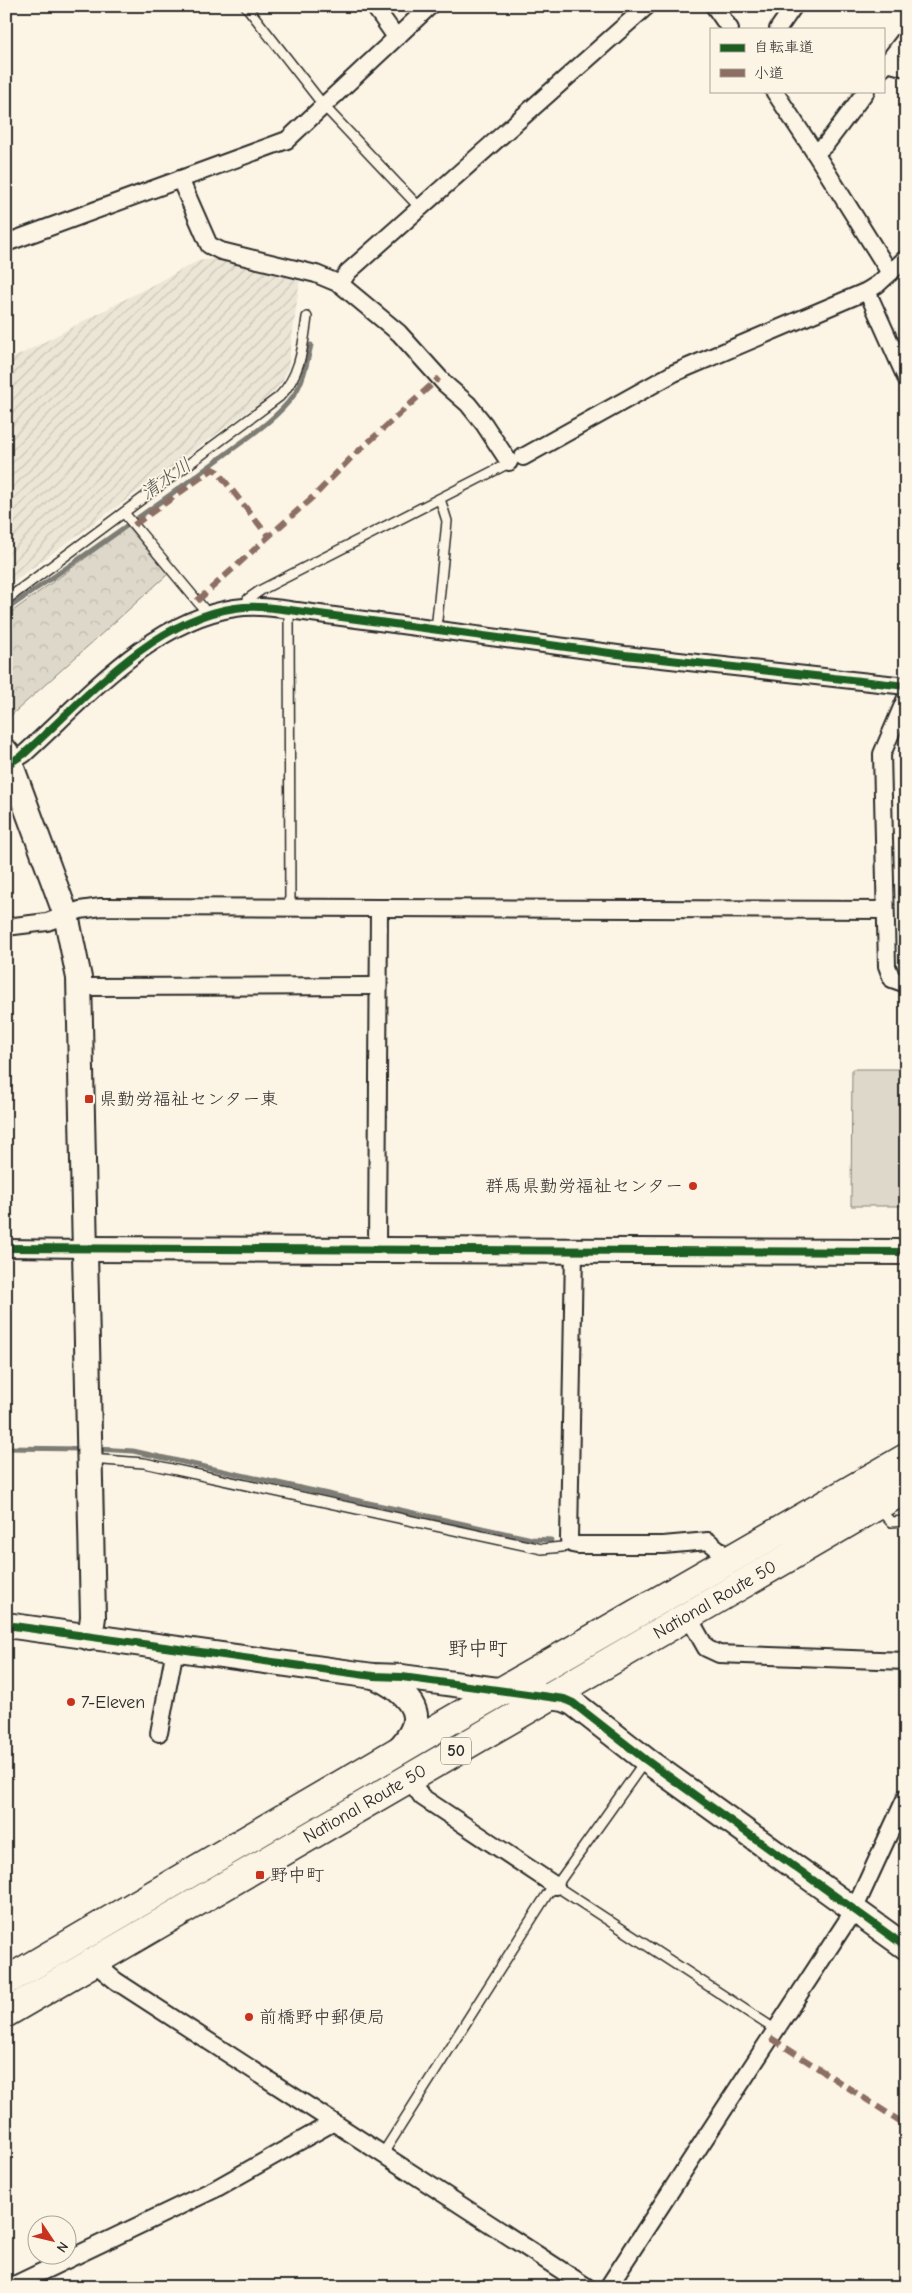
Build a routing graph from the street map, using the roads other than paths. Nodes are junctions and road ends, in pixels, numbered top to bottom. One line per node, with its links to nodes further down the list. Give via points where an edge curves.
1 (246, 6): 15 (lane)
2 (374, 6): 9 (street)
3 (430, 6): 9 (street)
4 (647, 6): 18 (street)
5 (714, 6): 7 (street)
6 (794, 6): 8 (street)
7 (729, 28)
8 (779, 28)
9 (396, 37): 15 (street)
10 (906, 38): 11 (street)
11 (885, 66): 12 (street)
12 (906, 68)
13 (775, 92): 16 (street)
14 (865, 92): 16 (street, via 826,144)
15 (324, 106): 17 (street, via 287,140); 18 (lane)
16 (815, 153): 21 (street)
17 (180, 179): 19 (street); 22 (street, via 206,241 214,249 316,274)
18 (420, 208): 22 (street, via 348,272)
19 (6, 243)
20 (906, 258): 21 (street)
21 (890, 273): 23 (street)
22 (340, 284): 26 (street, via 399,333)
23 (867, 291): 25 (street); 26 (street, via 674,373)
24 (307, 316): 28 (lane, via 303,350 289,387)
25 (906, 378)
26 (516, 459): 27 (lane)
27 (440, 499): 30 (lane, via 261,590 248,599); 33 (lane, via 447,521)
28 (124, 513): 29 (lane); 32 (lane, via 203,608)
29 (6, 600)
30 (248, 607): 31 (street); 32 (street)
31 (289, 610): 33 (street); 37 (lane)
32 (206, 616): 36 (street, via 150,643 24,754)
33 (436, 630): 34 (street)
34 (906, 686)
35 (906, 698): 39 (street, via 882,754)
36 (8, 760): 40 (street)
37 (290, 908): 38 (street); 40 (street, via 101,907)
38 (379, 908): 39 (street); 44 (street)
39 (885, 910): 42 (street, via 888,973 892,980)
40 (66, 915): 41 (street, via 47,922); 43 (street)
41 (6, 927)
42 (906, 984)
43 (80, 986): 44 (street); 46 (street)
44 (378, 986): 47 (street)
45 (6, 1248): 46 (street)
46 (86, 1249): 47 (street); 51 (street)
47 (377, 1250): 48 (street)
48 (574, 1251): 49 (street); 55 (street)
49 (906, 1252)
50 (906, 1458): 56 (highway, National Route 50 / 50)
51 (90, 1459): 55 (lane, via 144,1463 542,1549 562,1547); 59 (street, via 93,1617)
52 (906, 1490): 53 (highway, National Route 50 / 50)
53 (876, 1506): 54 (lane, via 890,1522); 57 (highway, National Route 50 / 50)
54 (906, 1522)
55 (571, 1541): 56 (street, via 577,1545 663,1545 708,1541 718,1549)
56 (724, 1563): 63 (highway, National Route 50 / 50)
57 (688, 1616): 61 (street, via 706,1648 719,1654); 64 (highway, National Route 50 / 50)
58 (6, 1626): 59 (street)
59 (90, 1638): 60 (street)
60 (175, 1649): 62 (street); 65 (street)
61 (906, 1661)
62 (373, 1676): 63 (street); 66 (street, via 404,1696 414,1713 414,1726)
63 (504, 1691): 64 (street); 66 (highway, National Route 50 / 50)
64 (552, 1696): 67 (street, via 573,1703); 68 (highway, National Route 50 / 50)
65 (159, 1733)
66 (396, 1752): 72 (highway, National Route 50 / 50)
67 (646, 1760): 70 (lane); 71 (street)
68 (408, 1779): 70 (street, via 422,1797); 74 (highway, National Route 50 / 50)
69 (906, 1797): 71 (street)
70 (556, 1886): 77 (lane); 79 (lane, via 548,1893)
71 (854, 1910): 73 (street); 77 (street)
72 (72, 1943): 74 (street); 75 (highway, National Route 50 / 50)
73 (906, 1947)
74 (93, 1962): 76 (highway, National Route 50 / 50); 78 (street, via 116,1981)
75 (6, 1981)
76 (6, 2012)
77 (776, 2030): 82 (street)
78 (332, 2123): 79 (street); 80 (street, via 215,2189)
79 (382, 2155): 81 (street)
80 (10, 2287)
81 (587, 2287)
82 (608, 2287)

